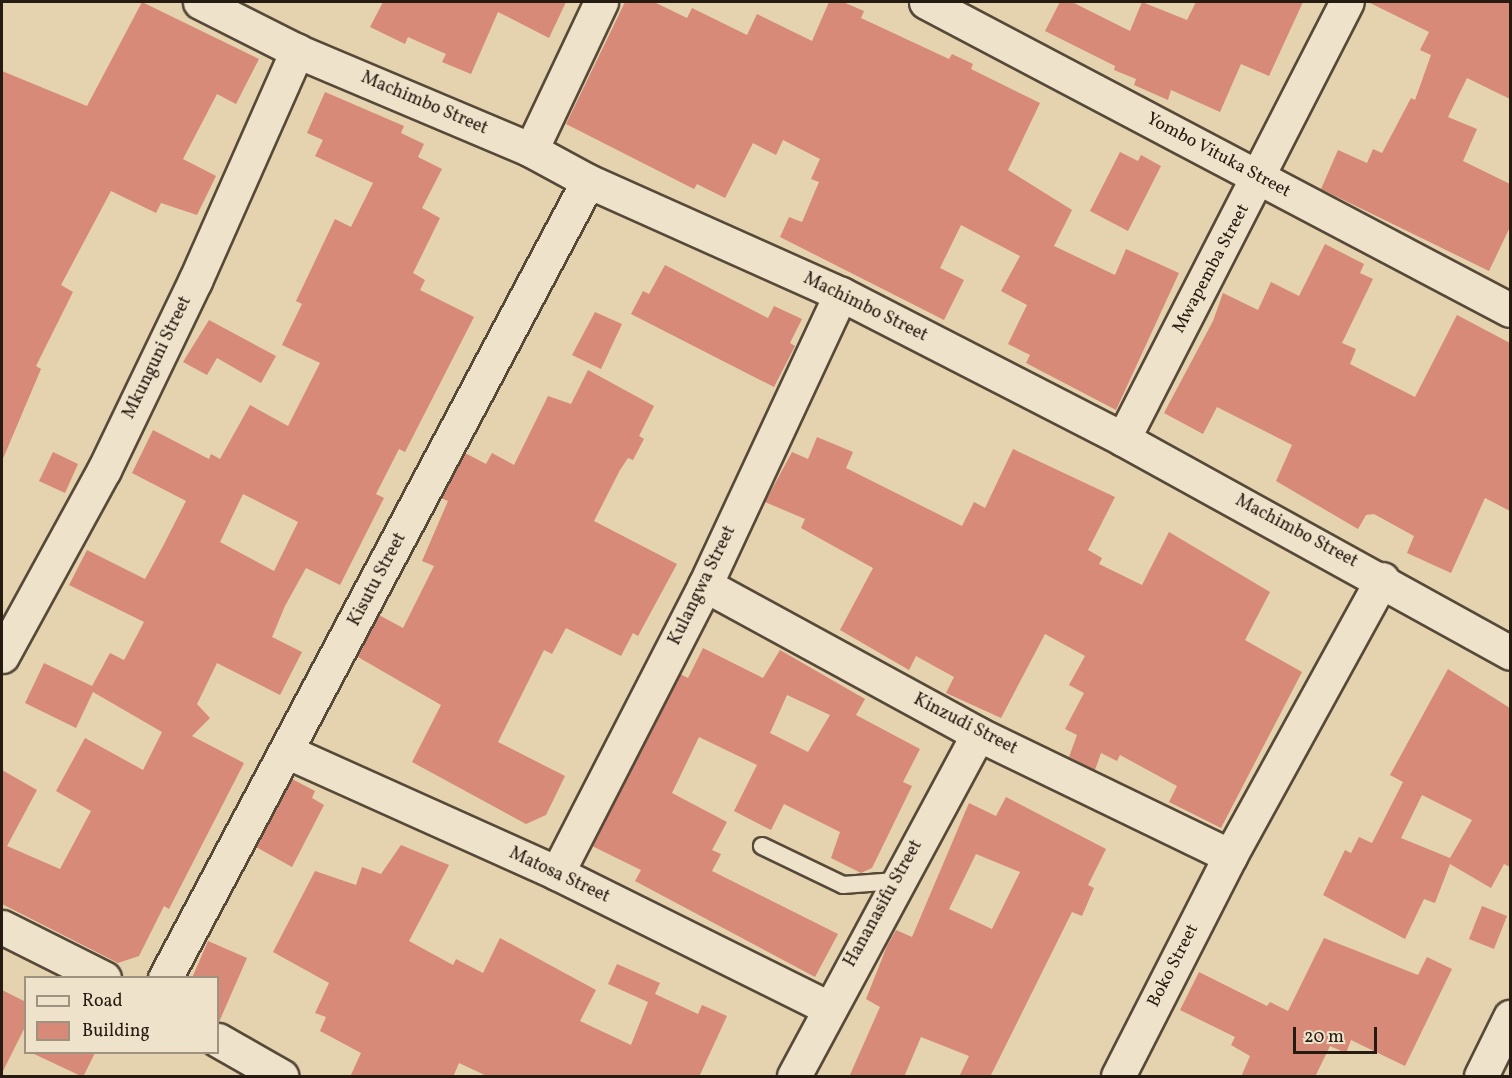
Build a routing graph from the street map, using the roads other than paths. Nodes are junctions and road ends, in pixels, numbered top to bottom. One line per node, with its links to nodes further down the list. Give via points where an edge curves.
1 (200, 2): 5 (street, Machimbo Street)
2 (601, 2): 6 (street)
3 (1347, 2): 7 (street, Mwapemba Street)
4 (942, 5): 7 (street, Yombo Vituka Street)
5 (297, 51): 6 (street, Machimbo Street); 15 (street, Mkunguni Street, via 195,281 114,449)
6 (531, 150): 8 (street, Machimbo Street)
7 (1260, 177): 10 (street, Yombo Vituka Street); 11 (street, Mwapemba Street)
8 (588, 181): 9 (street, Machimbo Street); 17 (street, Kisutu Street)
9 (841, 294): 11 (street, Machimbo Street); 13 (street, Kulangwa Street)
10 (1510, 310)
11 (1123, 439): 12 (street, Machimbo Street)
12 (1382, 579): 14 (street, Machimbo Street); 19 (street, Boko Street)
13 (705, 585): 16 (street, Kinzudi Street); 20 (street, Kulangwa Street)
14 (1510, 653)
15 (2, 656)
16 (978, 734): 19 (street, Kinzudi Street); 21 (street, Hananasifu Street)
17 (288, 752): 20 (street, Matosa Street); 24 (street, Kisutu Street)
18 (762, 846): 21 (lane, via 843,885)
19 (1230, 856): 30 (street, Boko Street)
20 (557, 873): 25 (street, Matosa Street)
21 (896, 881): 25 (street, Hananasifu Street)
22 (2, 927): 23 (street)
23 (100, 976)
24 (166, 976)
25 (827, 1007): 29 (street, Hananasifu Street)
26 (1510, 1017): 31 (street)
27 (219, 1041): 28 (street)
28 (280, 1077)
29 (794, 1077)
30 (1118, 1077)
31 (1481, 1077)

